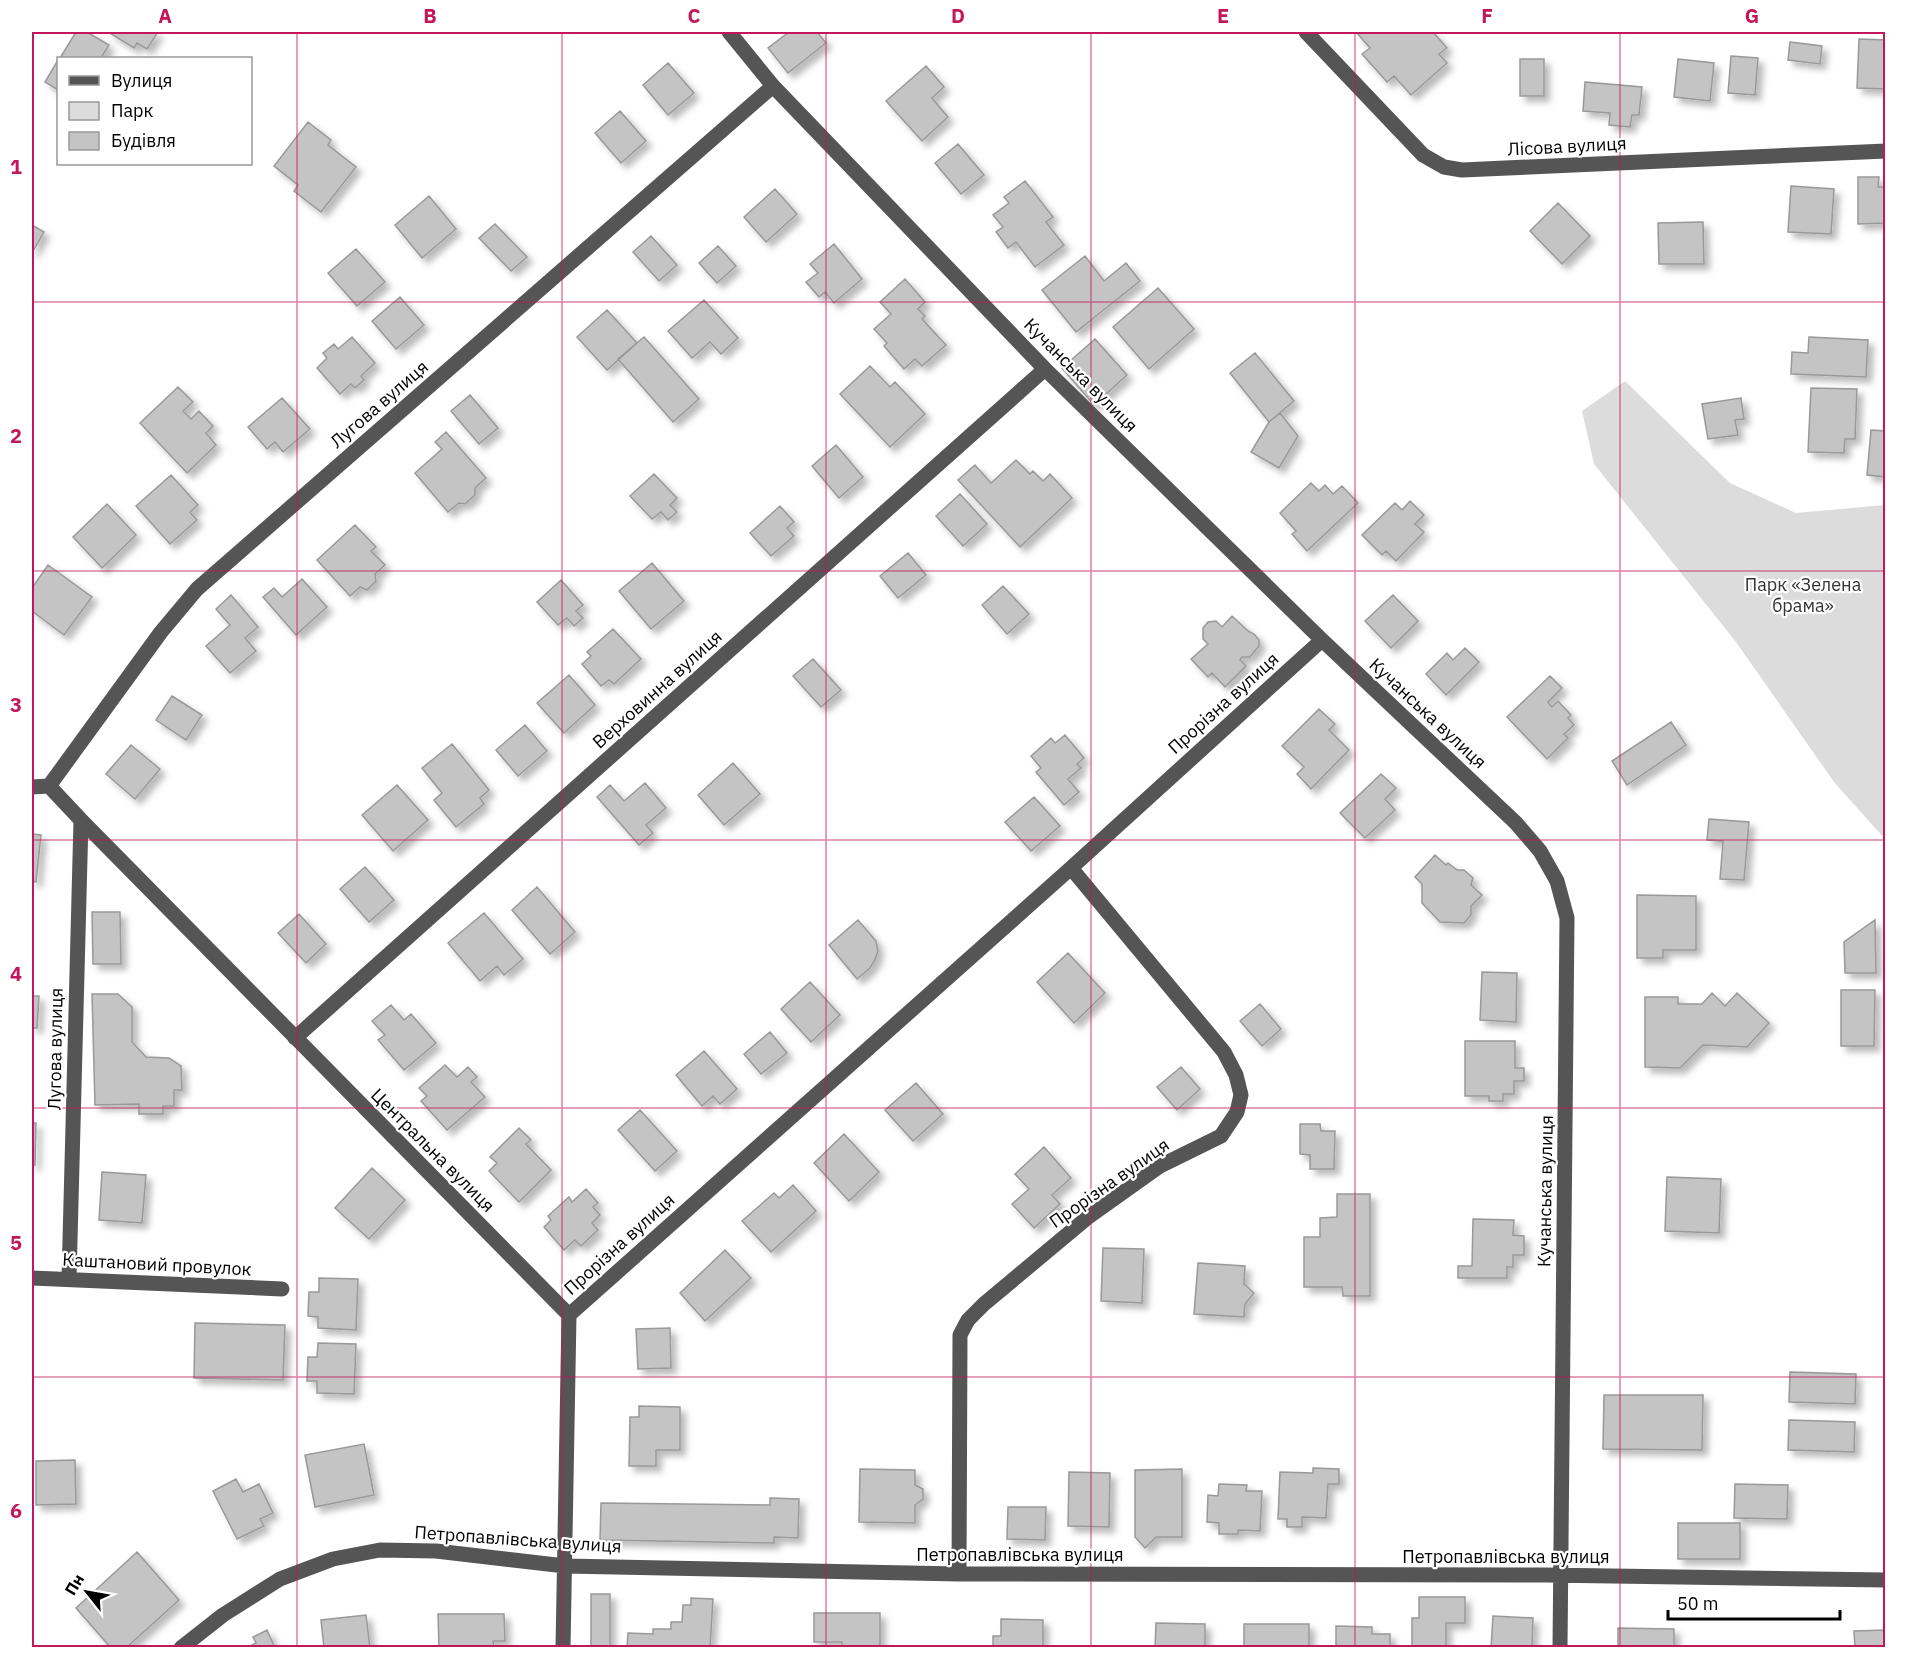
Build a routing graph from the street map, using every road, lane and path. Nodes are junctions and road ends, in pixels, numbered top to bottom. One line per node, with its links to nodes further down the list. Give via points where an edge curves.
1 (729, 32): 3 (street, Кучанська вулиця)
2 (1306, 32): 4 (street, Лісова вулиця, via 1423,155 1444,167 1462,170)
3 (773, 86): 5 (street, Кучанська вулиця); 7 (street, Лугова вулиця, via 197,590 161,632)
4 (1886, 151)
5 (1046, 369): 6 (street, Кучанська вулиця); 11 (street, Верховинна вулиця)
6 (1322, 640): 10 (street, Прорізна вулиця); 18 (street, Кучанська вулиця, via 1516,823 1540,851 1557,881 1567,918)
7 (49, 786): 8 (street); 9 (street, Центральна вулиця)
8 (32, 787)
9 (81, 820): 11 (street, Центральна вулиця); 13 (street, Лугова вулиця)
10 (1071, 868): 15 (street, Прорізна вулиця); 17 (street, Прорізна вулиця, via 1224,1052 1241,1095 1221,1136 1160,1166 1086,1218 968,1320 960,1335)
11 (295, 1038): 15 (street, Центральна вулиця)
12 (32, 1278): 13 (street, Каштановий провулок)
13 (69, 1279): 14 (street, Каштановий провулок)
14 (282, 1289)
15 (569, 1315): 16 (street)
16 (565, 1566): 17 (street, Петропавлівська вулиця); 20 (street, Петропавлівська вулиця, via 436,1551 380,1550 333,1558 280,1579); 21 (street)
17 (959, 1574): 18 (street, Петропавлівська вулиця)
18 (1560, 1575): 19 (street, Петропавлівська вулиця); 22 (street, Кучанська вулиця)
19 (1886, 1580)
20 (181, 1647)
21 (563, 1647)
22 (1560, 1647)

